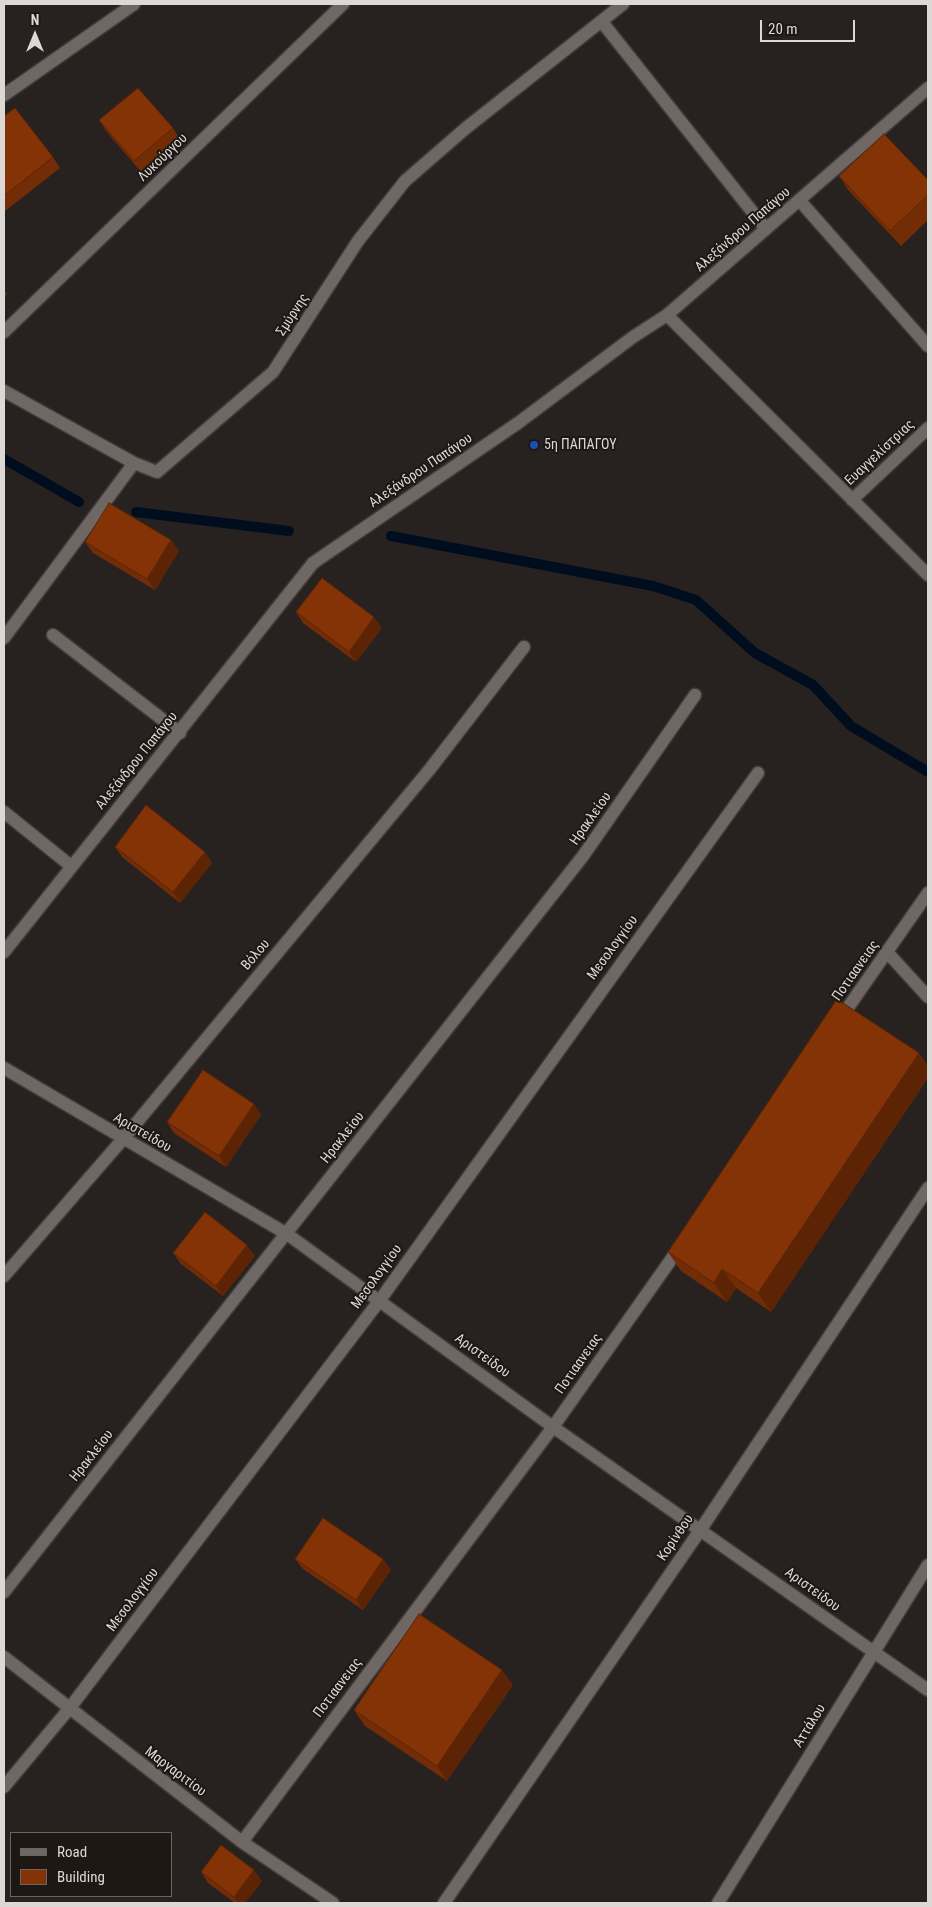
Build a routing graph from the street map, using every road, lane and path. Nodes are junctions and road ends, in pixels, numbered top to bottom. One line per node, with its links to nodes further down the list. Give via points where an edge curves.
1 (134, 4): 6 (street)
2 (343, 4): 10 (street, Λυκούργου)
3 (623, 4): 4 (street, Σμύρνης)
4 (602, 22): 8 (street); 14 (street, Σμύρνης, via 466,128 405,181 358,241 273,372 156,472)
5 (928, 88): 7 (street, Αλεξάνδρου Παπάγου)
6 (4, 95)
7 (800, 201): 8 (street, Αλεξάνδρου Παπάγου); 11 (street)
8 (766, 229): 9 (street, Αλεξάνδρου Παπάγου)
9 (667, 315): 15 (street); 21 (street, Αλεξάνδρου Παπάγου, via 518,423 313,563)
10 (4, 332)
11 (928, 346)
12 (4, 391): 14 (street)
13 (928, 428): 15 (street, Ευαγγελίστριας)
14 (134, 463): 18 (street)
15 (852, 500): 16 (street)
16 (928, 575)
17 (53, 635): 21 (street)
18 (4, 638)
19 (524, 647): 31 (street, Βόλου, via 430,769)
20 (695, 696): 33 (street, Ηρακλείου, via 583,856)
21 (180, 733): 24 (street, Αλεξάνδρου Παπάγου)
22 (758, 773): 36 (street, Μεσολογγίου)
23 (4, 812): 24 (street)
24 (71, 866): 26 (street, Αλεξάνδρου Παπάγου)
25 (928, 893): 27 (street, Ποτιαανειας)
26 (4, 952)
27 (888, 952): 28 (street); 29 (street, Ποτιαανειας)
28 (928, 997)
29 (831, 1032)
30 (4, 1068): 31 (street, Αριστείδου)
31 (123, 1139): 33 (street, Αριστείδου); 35 (street, Βόλου)
32 (928, 1188): 38 (street, Κορίνθου)
33 (287, 1234): 36 (street, Αριστείδου); 40 (street, Ηρακλείου)
34 (689, 1234): 37 (street, Ποτιαανειας)
35 (4, 1276)
36 (380, 1300): 37 (street, Αριστείδου); 44 (street, Μεσολογγίου)
37 (553, 1428): 38 (street, Αριστείδου); 46 (street, Ποτιαανειας)
38 (701, 1529): 41 (street, Αριστείδου); 48 (street, Κορίνθου)
39 (928, 1565): 41 (street, Αττάλου)
40 (4, 1592)
41 (873, 1652): 43 (street, Αριστείδου); 49 (street, Αττάλου)
42 (4, 1658): 44 (street, Μαργαριτίου)
43 (928, 1690)
44 (69, 1709): 45 (street, Μεσολογγίου); 46 (street, Μαργαριτίου)
45 (4, 1787)
46 (242, 1842): 47 (street, Μαργαριτίου)
47 (326, 1901)
48 (444, 1903)
49 (718, 1903)

